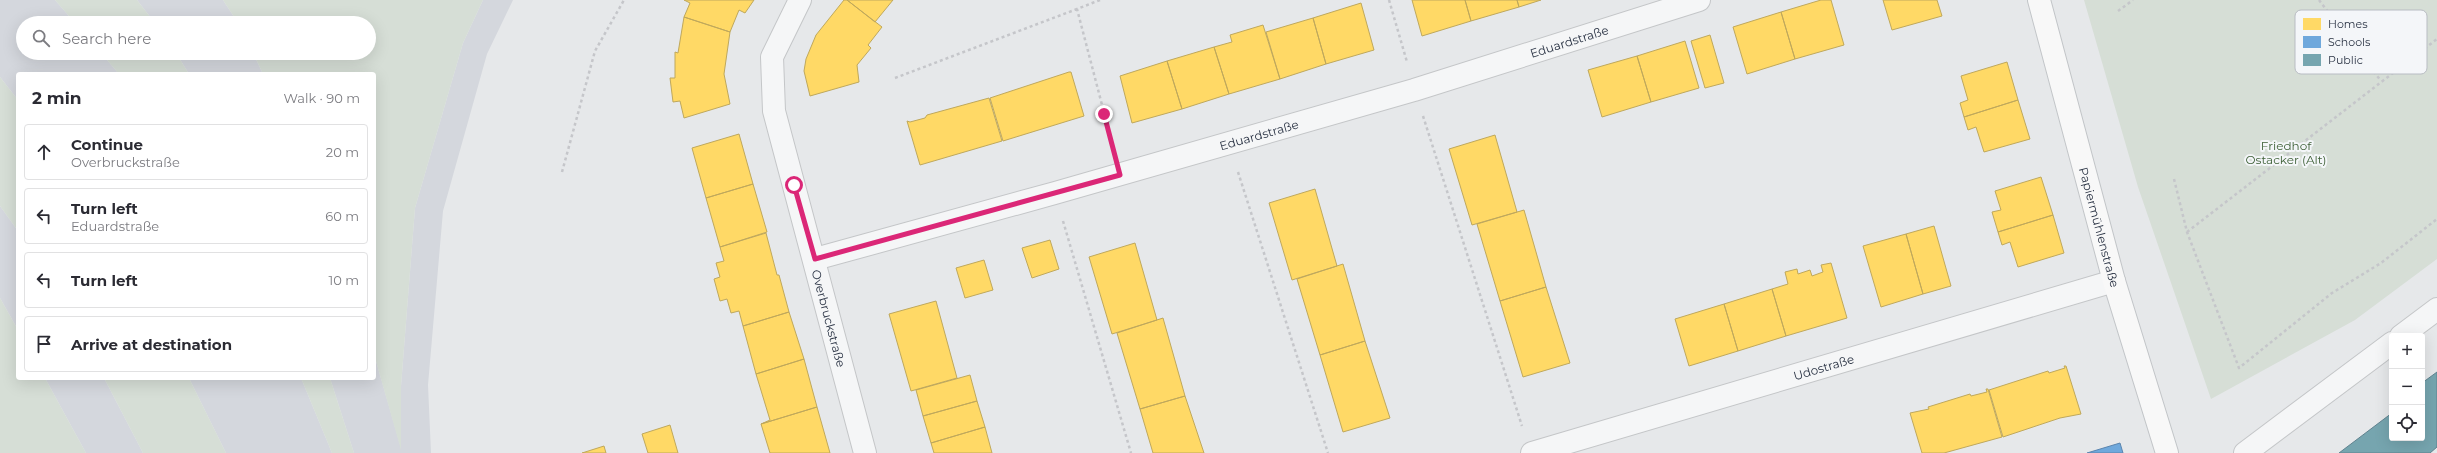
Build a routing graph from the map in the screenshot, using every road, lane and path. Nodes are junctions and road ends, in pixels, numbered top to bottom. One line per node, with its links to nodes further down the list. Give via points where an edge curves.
1 (624, 0): 20 (path, via 595,51)
2 (800, 0): 26 (street, Overbruckstraße, via 772,57 774,111)
3 (1100, 0): 9 (path)
4 (1389, 0): 18 (path)
5 (1699, 0): 18 (street, Eduardstraße)
6 (2039, 0): 27 (main road, Papiermühlenstraße)
7 (2133, 0): 11 (path)
8 (2319, 0): 10 (path)
9 (1077, 8): 16 (path); 21 (path)
10 (2327, 10)
11 (2118, 11)
12 (2437, 39): 13 (path)
13 (2427, 47)
14 (2377, 74): 17 (path)
15 (2391, 74): 17 (path)
16 (895, 78)
17 (2382, 81): 25 (path)
18 (1414, 90): 19 (street, Eduardstraße); 31 (path)
19 (1228, 143): 21 (street, Eduardstraße); 34 (path)
20 (562, 172)
21 (1120, 175): 23 (street, Eduardstraße)
22 (2174, 179): 25 (path)
23 (1055, 193): 26 (street, Eduardstraße); 33 (path)
24 (2437, 219): 25 (path, via 2381,263 2332,294 2239,368)
25 (2187, 232)
26 (815, 259): 32 (street, Overbruckstraße)
27 (2114, 280): 35 (street, Udostraße); 36 (main road, Papiermühlenstraße)
28 (2437, 309): 29 (street)
29 (2405, 333)
30 (2389, 345): 37 (street)
31 (1524, 430)
32 (866, 453)
33 (1131, 453)
34 (1328, 453)
35 (1532, 453)
36 (2167, 453)
37 (2245, 453)

